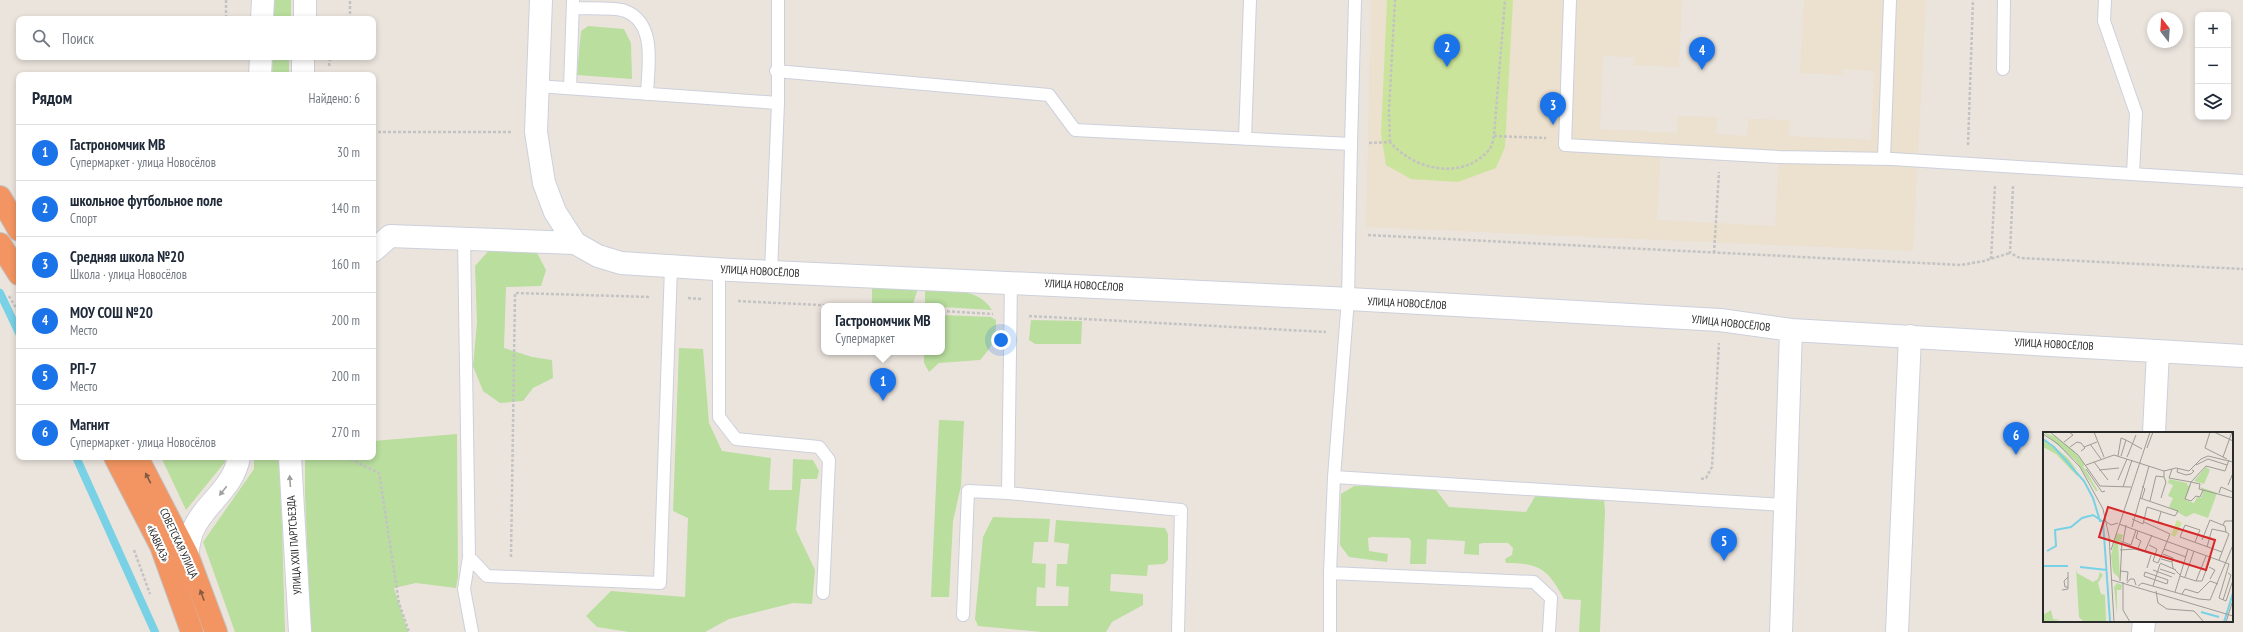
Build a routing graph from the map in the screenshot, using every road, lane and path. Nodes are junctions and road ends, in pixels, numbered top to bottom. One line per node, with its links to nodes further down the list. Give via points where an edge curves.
1 (226, 0): 17 (path)
2 (263, 0): 18 (street)
3 (305, 0): 19 (street)
4 (350, 0): 20 (path)
5 (541, 0): 27 (street)
6 (778, 0): 24 (lane)
7 (1250, 0): 34 (lane)
8 (1355, 0): 37 (lane)
9 (1395, 0): 36 (path, via 1389,111)
10 (1505, 0): 33 (path)
11 (1570, 0): 35 (lane)
12 (1890, 0): 39 (lane)
13 (1973, 0): 40 (path)
14 (2004, 0): 23 (lane)
15 (2105, 0): 43 (lane, via 2104,21 2136,113)
16 (573, 4): 28 (lane); 29 (lane, via 625,11 642,23 648,39)
17 (226, 16)
18 (262, 16)
19 (305, 16)
20 (350, 16)
21 (261, 60): 25 (street)
22 (303, 60): 26 (street)
23 (2003, 69)
24 (776, 71): 30 (lane); 34 (lane, via 1049,95 1075,130)
25 (260, 72)
26 (303, 72)
27 (537, 86): 28 (lane); 32 (street)
28 (570, 88): 29 (lane)
29 (647, 94): 30 (lane)
30 (778, 103): 61 (lane)
31 (376, 132): 32 (path)
32 (536, 132): 50 (street, via 544,183 555,212)
33 (1494, 136): 35 (path); 36 (path, via 1489,150 1472,163 1442,169 1421,165 1398,151)
34 (1245, 139): 37 (lane)
35 (1565, 139): 38 (lane, via 1565,145)
36 (1390, 142): 37 (path)
37 (1351, 144): 64 (lane)
38 (1721, 154): 39 (lane); 54 (path)
39 (1884, 159): 40 (lane)
40 (1967, 165): 41 (lane)
41 (1996, 166): 42 (lane); 56 (path)
42 (2014, 167): 43 (lane); 55 (path)
43 (2133, 174): 44 (lane)
44 (2243, 180)
45 (0, 197): 46 (highway)
46 (16, 225)
47 (1360, 235): 54 (path)
48 (0, 237): 53 (street)
49 (464, 239): 50 (street); 52 (street, via 390,236); 86 (lane)
50 (575, 243): 57 (street, УЛИЦА НОВОСЁЛОВ, via 598,256 621,263)
51 (0, 244): 59 (highway)
52 (376, 248)
53 (16, 253)
54 (1714, 253): 56 (path, via 1961,265)
55 (2010, 253): 56 (path); 60 (path, via 2020,258)
56 (1991, 259)
57 (671, 267): 58 (street, УЛИЦА НОВОСЁЛОВ); 63 (lane)
58 (719, 268): 61 (street, УЛИЦА НОВОСЁЛОВ); 65 (lane)
59 (16, 269)
60 (2243, 269)
61 (771, 272): 62 (street, УЛИЦА НОВОСЁЛОВ)
62 (1011, 282): 64 (street, УЛИЦА НОВОСЁЛОВ); 68 (lane)
63 (670, 297): 65 (path); 88 (lane, via 660,583); 88 (path, via 515,293)
64 (1348, 299): 69 (street, УЛИЦА НОВОСЁЛОВ); 81 (lane)
65 (720, 300): 66 (path); 89 (lane, via 719,417 736,439 819,447 829,460)
66 (821, 305)
67 (945, 311): 68 (path)
68 (1010, 315): 71 (path); 83 (lane)
69 (1720, 320): 70 (street, УЛИЦА НОВОСЁЛОВ); 82 (path, via 1712,467 1706,478)
70 (1791, 330): 72 (street, УЛИЦА НОВОСЁЛОВ); 84 (street)
71 (1328, 333)
72 (1910, 336): 73 (street, УЛИЦА НОВОСЁЛОВ); 102 (street)
73 (2158, 351): 74 (street, УЛИЦА НОВОСЁЛОВ); 75 (street)
74 (2243, 356)
75 (2154, 432)
76 (117, 460): 90 (highway, «КАВКАЗ», via 161,546)
77 (139, 460): 85 (highway, СОВЕТСКАЯ УЛИЦА, one-way to 77)
78 (239, 460): 85 (street, one-way to 85, via 237,471 192,533)
79 (290, 460): 95 (street, УЛИЦА XXII ПАРТСЪЕЗДА, one-way to 79)
80 (352, 460): 96 (path, via 378,473 400,603)
81 (1334, 477): 84 (lane); 87 (lane)
82 (1694, 481)
83 (1008, 492): 91 (lane, via 968,491); 98 (lane, via 1181,510)
84 (1784, 505): 101 (street)
85 (187, 554): 90 (street); 94 (highway, СОВЕТСКАЯ УЛИЦА, one-way to 85)
86 (469, 557): 88 (lane, via 487,576); 97 (lane, via 464,589)
87 (1330, 573): 99 (lane); 100 (lane, via 1534,582 1551,598)
88 (511, 577)
89 (823, 593)
90 (181, 604): 93 (highway, «КАВКАЗ»)
91 (964, 615)
92 (2144, 622): 103 (street)
93 (192, 632)
94 (216, 632)
95 (300, 632)
96 (409, 632)
97 (472, 632)
98 (1178, 632)
99 (1330, 632)
100 (1549, 632)
101 (1781, 632)
102 (1897, 632)
103 (2143, 632)

